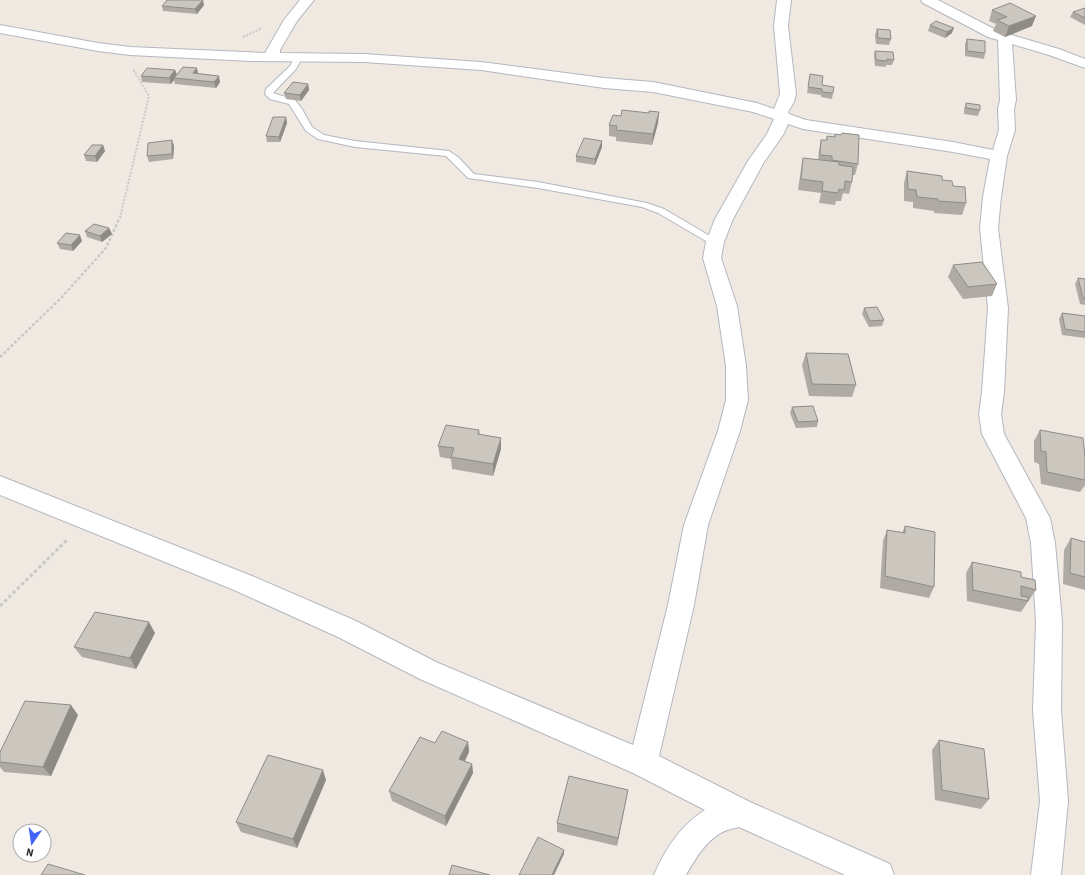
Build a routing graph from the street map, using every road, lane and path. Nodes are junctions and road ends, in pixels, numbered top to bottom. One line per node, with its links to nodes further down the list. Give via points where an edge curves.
1 (306, 0): 7 (street, via 273,50 272,53)
2 (784, 0): 10 (street, via 781,26 788,94 780,112)
3 (928, 0): 5 (street)
4 (0, 29): 6 (street)
5 (1005, 39): 9 (street, via 1054,52); 11 (street, via 1007,130)
6 (130, 51): 7 (street); 13 (path, via 132,68 149,96 119,221 106,248 62,298)
7 (276, 57): 8 (street)
8 (298, 58): 10 (street, via 364,58 481,66 654,87 757,108); 12 (lane, via 269,94 295,104 312,133 321,137 353,144 444,153 456,157 465,172 471,176 538,185 644,205 661,211)
9 (1085, 64)
10 (783, 118): 11 (street, via 803,124); 12 (street, via 775,136 756,161)
11 (999, 156): 21 (street, via 989,228 998,308 990,414 993,434 1038,518 1043,543 1049,622 1046,710 1054,801)
12 (715, 242): 17 (street, via 712,258 727,306 736,366 736,400 729,431 696,525 681,605)
13 (0, 357)
14 (0, 485): 15 (street)
15 (86, 520): 16 (path); 17 (street, via 243,583 347,629 429,671)
16 (0, 606)
17 (643, 763): 18 (street)
18 (740, 812): 19 (street, via 714,820 697,834 682,852); 20 (street)
19 (669, 875)
20 (879, 875)
21 (1046, 875)

